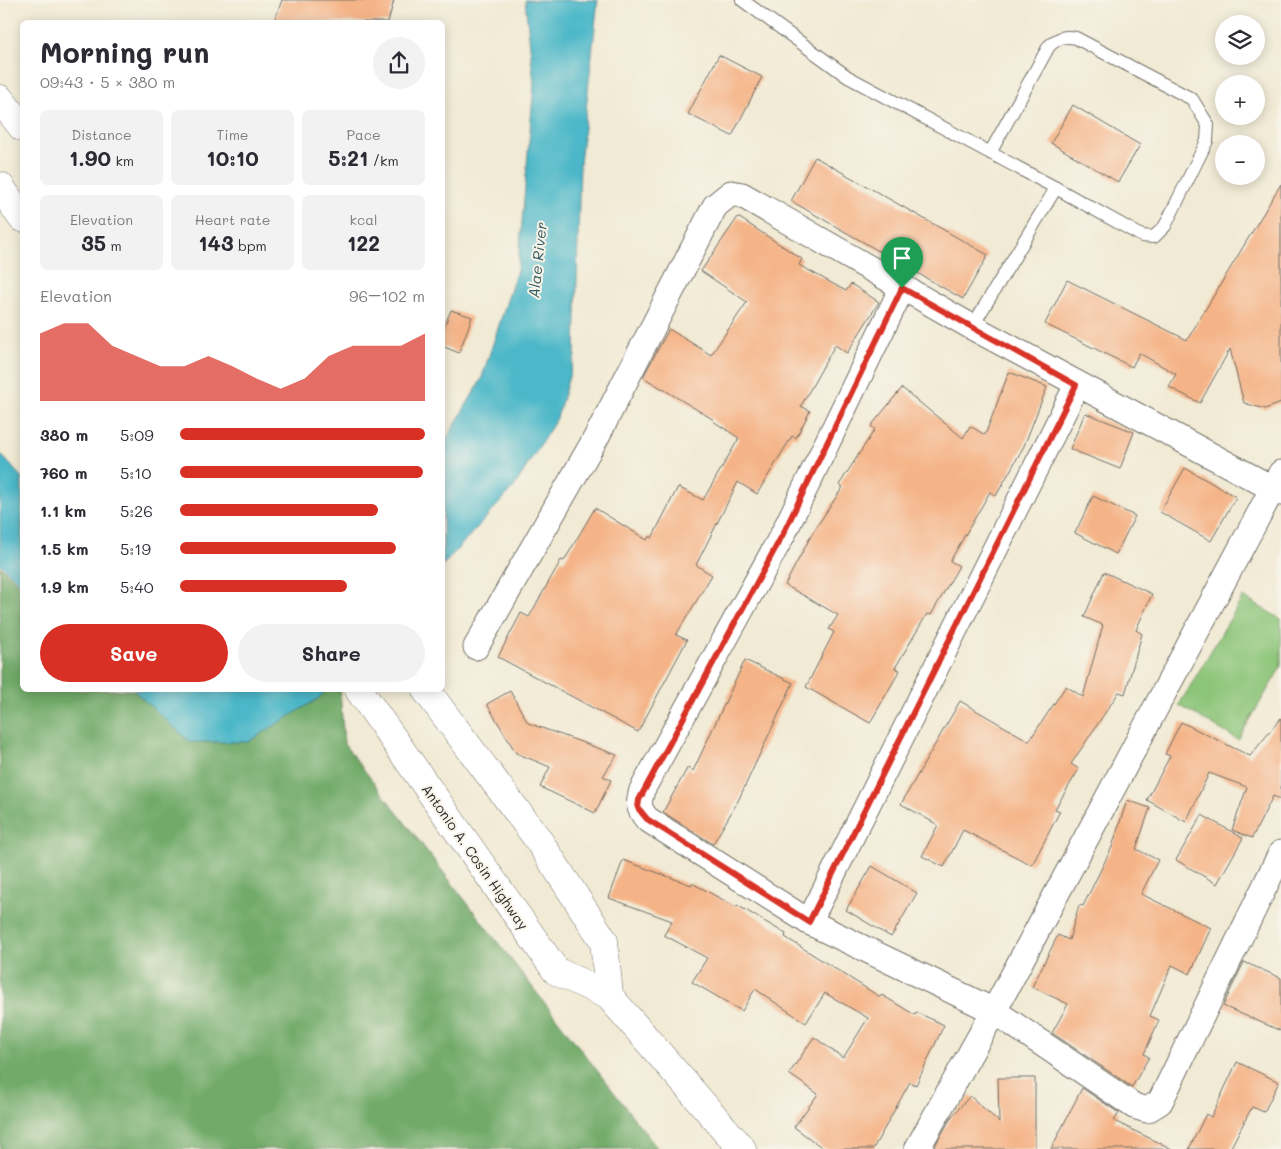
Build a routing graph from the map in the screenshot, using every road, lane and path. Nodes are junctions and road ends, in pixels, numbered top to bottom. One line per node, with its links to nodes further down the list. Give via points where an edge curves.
1 (742, 0): 4 (lane, via 848,77)
2 (0, 99): 3 (highway)
3 (20, 123)
4 (990, 153): 6 (lane); 6 (lane, via 1049,46 1067,36 1192,99 1208,125 1207,140 1165,226 1154,237 1142,236)
5 (0, 186): 7 (highway)
6 (1056, 188): 9 (lane)
7 (20, 215)
8 (902, 288): 9 (street); 12 (street, via 742,195 731,193 721,199 597,436); 16 (street, via 783,534 639,800 638,808 647,819)
9 (972, 327): 10 (street)
10 (1076, 385): 11 (street); 16 (street)
11 (1278, 485): 18 (street)
12 (476, 647)
13 (360, 692): 17 (highway, Antonio A. Cosin Highway, via 556,971)
14 (428, 692): 17 (highway, via 537,838 604,941)
15 (1281, 852): 18 (street, via 1160,1102 1154,1108 1147,1110 1134,1106)
16 (809, 922): 18 (street)
17 (609, 996): 19 (highway, Antonio A. Cosin Highway)
18 (994, 1011): 20 (street)
19 (742, 1149)
20 (917, 1149)

